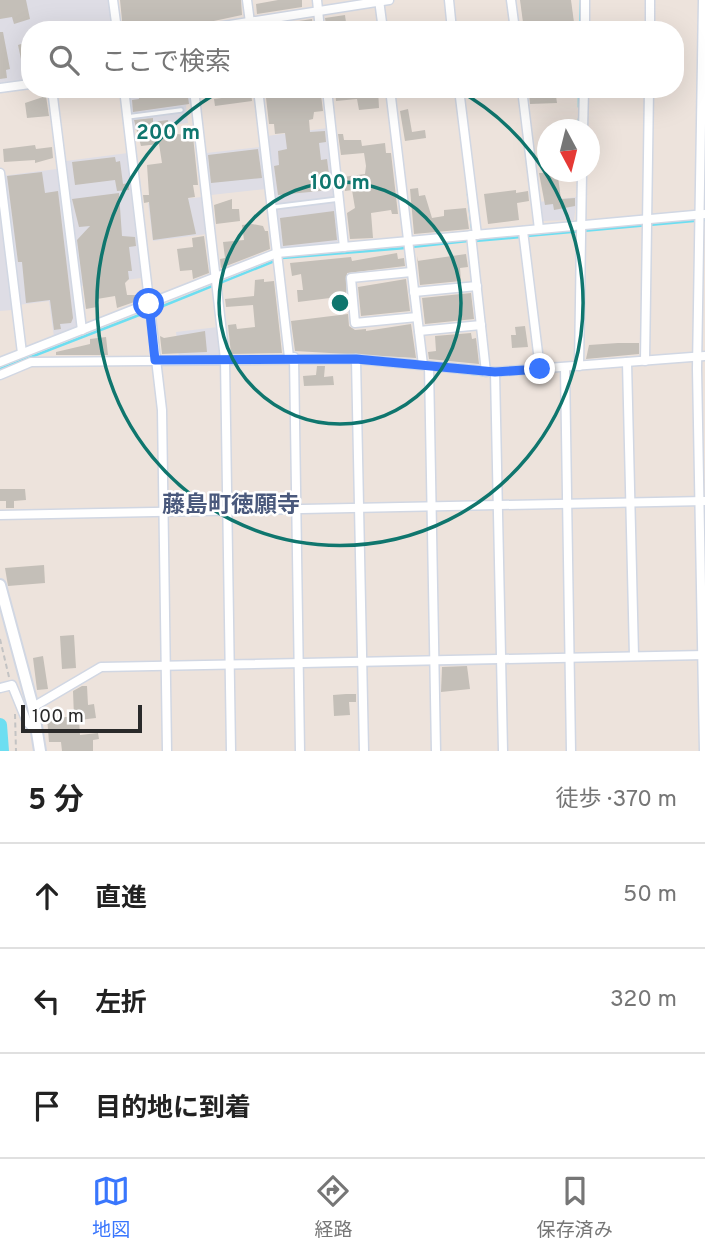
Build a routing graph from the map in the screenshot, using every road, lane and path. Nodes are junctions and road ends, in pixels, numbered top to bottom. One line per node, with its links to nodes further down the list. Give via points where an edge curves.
1 (113, 0): 12 (street)
2 (247, 0): 13 (street)
3 (317, 0): 11 (street)
4 (389, 0): 10 (street)
5 (449, 0): 17 (street)
6 (511, 0): 18 (street)
7 (585, 0): 19 (street)
8 (650, 0): 20 (street)
9 (703, 0): 40 (street)
10 (379, 1): 11 (street); 16 (street)
11 (318, 11): 14 (street); 15 (street)
12 (116, 21)
13 (249, 21)
14 (273, 21)
15 (319, 21)
16 (382, 21)
17 (451, 21)
18 (514, 21)
19 (585, 21)
20 (650, 21)
21 (21, 85): 22 (street)
22 (0, 88)
23 (53, 98): 56 (street)
24 (125, 98): 34 (street)
25 (195, 98): 50 (street)
26 (259, 98): 39 (street)
27 (328, 98): 38 (street)
28 (391, 98): 46 (street)
29 (460, 98): 45 (street)
30 (523, 98): 42 (street)
31 (584, 98): 35 (street)
32 (649, 98): 41 (street)
33 (181, 110): 34 (lane)
34 (127, 117): 53 (street)
35 (583, 119)
36 (0, 173): 58 (street)
37 (582, 182): 43 (street)
38 (339, 199): 39 (lane); 47 (street)
39 (272, 208): 48 (street)
40 (701, 217): 41 (street); 59 (street)
41 (647, 223): 43 (street); 64 (street)
42 (538, 229): 43 (street); 44 (street)
43 (581, 229): 68 (street)
44 (524, 234): 45 (street); 70 (street)
45 (473, 238): 46 (street); 51 (street)
46 (408, 245): 47 (street); 49 (street)
47 (344, 247): 48 (street)
48 (278, 258): 50 (street); 60 (street)
49 (411, 272): 52 (street); 54 (street, via 351,278 355,323)
50 (217, 282): 53 (street); 61 (street)
51 (477, 286): 52 (street); 55 (street)
52 (414, 292): 54 (street)
53 (149, 309): 56 (street); 63 (street)
54 (417, 317): 57 (street)
55 (481, 326): 57 (street); 71 (street)
56 (82, 330): 58 (street)
57 (419, 331): 67 (street)
58 (22, 353): 65 (street)
59 (701, 356): 64 (street); 73 (street)
60 (292, 357): 61 (street); 62 (street); 79 (street)
61 (225, 359): 63 (street); 80 (street)
62 (356, 359): 67 (street); 78 (street)
63 (155, 360): 72 (street, via 31,362); 81 (street, via 162,410)
64 (645, 361): 66 (street)
65 (0, 362)
66 (626, 362): 68 (street); 74 (street)
67 (426, 365): 71 (street); 77 (street)
68 (579, 366): 69 (street)
69 (565, 367): 70 (street); 76 (street)
70 (540, 369): 71 (street)
71 (491, 372): 75 (street)
72 (0, 374)
73 (703, 501): 74 (street); 85 (street)
74 (630, 503): 76 (street); 86 (street)
75 (497, 504): 76 (street); 77 (street); 88 (street)
76 (567, 504): 87 (street)
77 (432, 506): 78 (street); 89 (street)
78 (359, 507): 79 (street); 90 (street)
79 (296, 508): 80 (street); 92 (street)
80 (226, 509): 81 (street); 91 (street)
81 (163, 510): 82 (street); 93 (street)
82 (0, 515)
83 (0, 586): 96 (main road)
84 (0, 639): 94 (path)
85 (704, 655): 86 (street); 107 (street)
86 (634, 656): 87 (street)
87 (569, 657): 88 (street); 106 (street)
88 (501, 659): 89 (street); 105 (street)
89 (435, 660): 90 (street); 104 (street)
90 (363, 661): 92 (street); 103 (street)
91 (229, 663): 92 (street); 93 (street); 101 (street)
92 (299, 663): 102 (street)
93 (165, 665): 96 (street, via 102,667); 100 (street)
94 (7, 686): 95 (street)
95 (19, 700): 97 (street, via 27,722); 98 (path)
96 (33, 707): 97 (main road)
97 (39, 733): 99 (main road)
98 (16, 751)
99 (40, 751)
100 (167, 751)
101 (231, 751)
102 (300, 751)
103 (364, 751)
104 (436, 751)
105 (503, 751)
106 (571, 751)
107 (705, 751)

